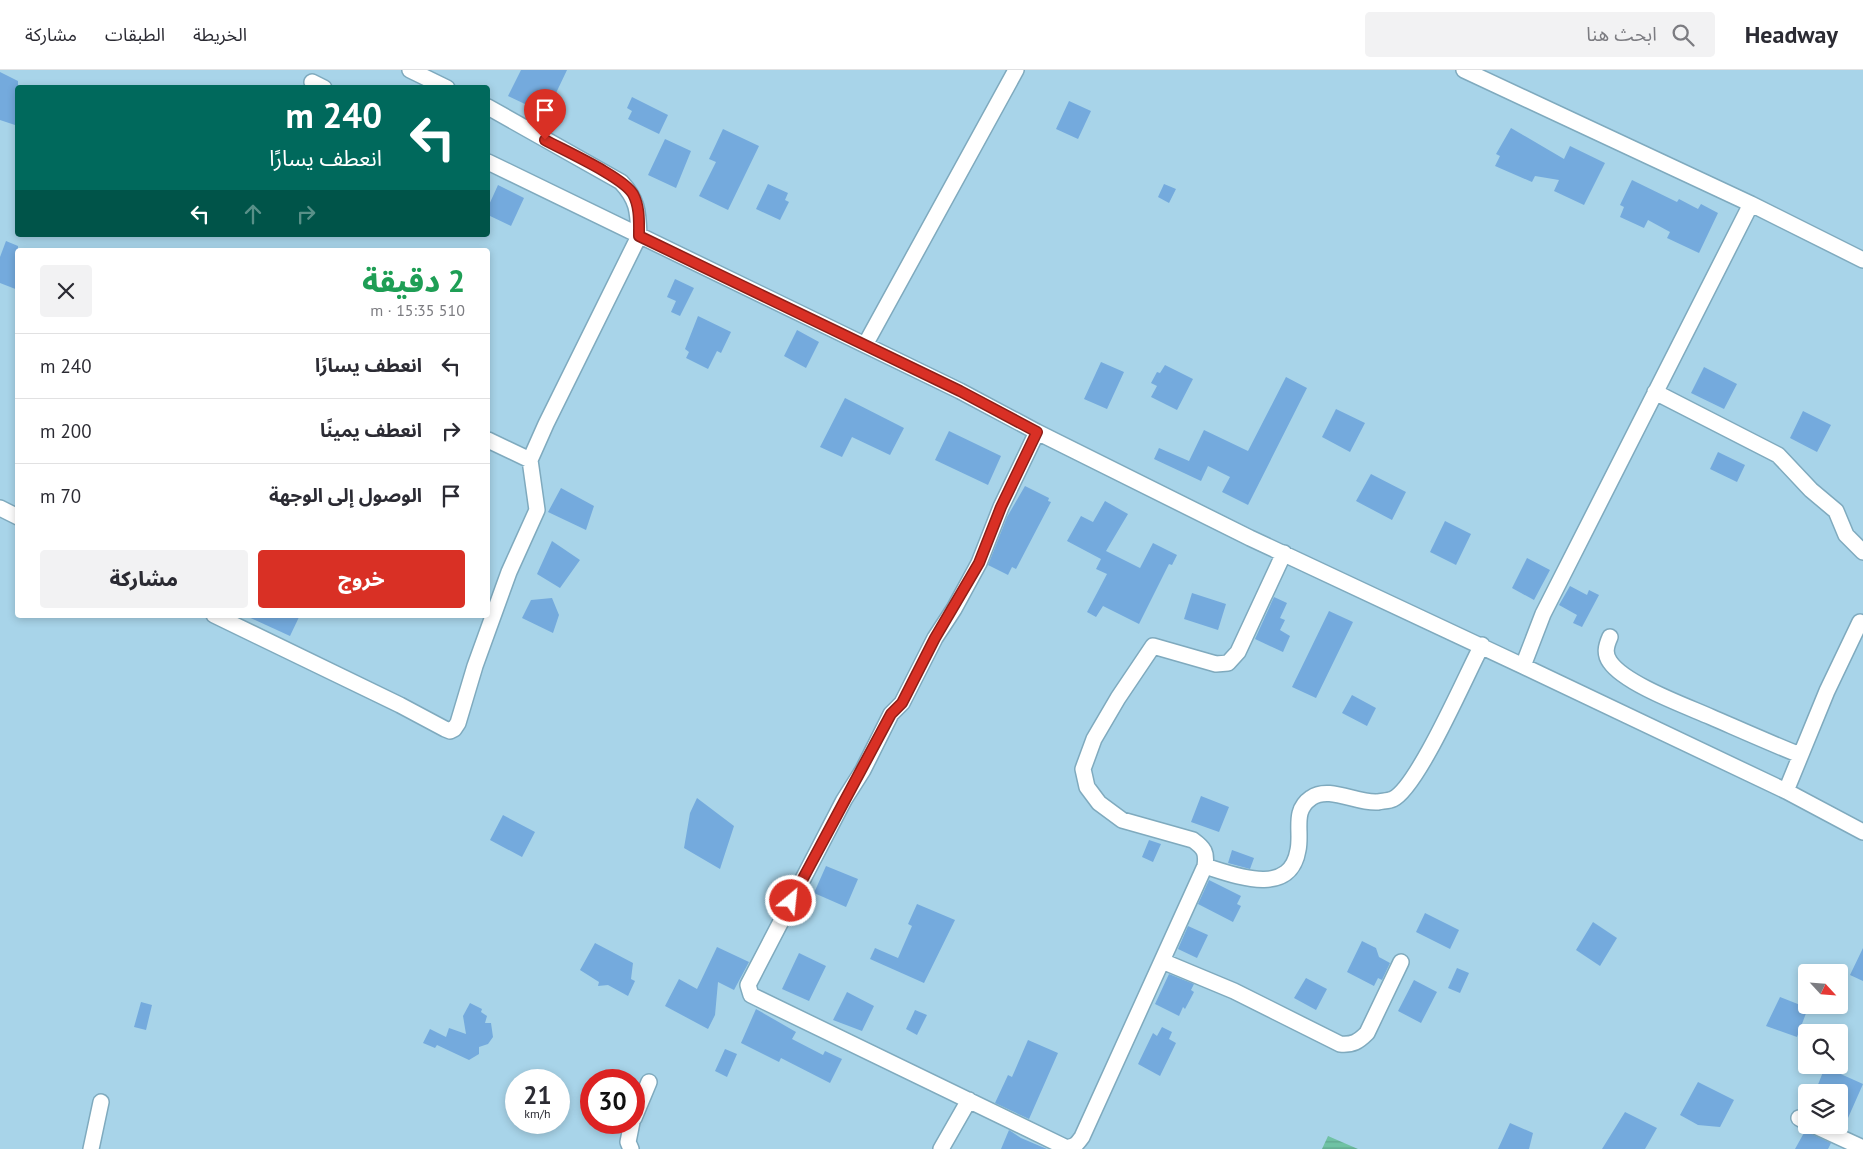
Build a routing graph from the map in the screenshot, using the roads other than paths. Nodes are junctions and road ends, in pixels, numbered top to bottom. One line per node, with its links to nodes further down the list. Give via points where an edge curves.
1 (410, 70): 4 (street)
2 (1016, 70): 10 (street)
3 (1464, 70): 7 (street)
4 (441, 85)
5 (490, 108): 8 (street, via 622,182 632,194 638,210)
6 (490, 163): 8 (street)
7 (1751, 204): 9 (street); 11 (street)
8 (639, 236): 10 (street); 14 (street)
9 (1863, 260)
10 (865, 345): 12 (street)
11 (1655, 392): 17 (street, via 1778,455 1836,512 1846,535); 23 (street, via 1543,614)
12 (1037, 432): 18 (street); 32 (street, via 1001,507 979,563 902,703 891,714 748,985 752,995)
13 (490, 441): 14 (street)
14 (530, 460): 19 (street, via 537,510 509,572 454,730 444,729)
15 (0, 508): 16 (street)
16 (15, 516)
17 (1863, 552)
18 (1284, 553): 22 (street); 27 (street, via 1238,652 1228,663 1216,664 1153,646 1094,739 1083,770 1087,787 1099,803 1122,820 1193,840 1203,847 1207,855)
19 (226, 618)
20 (1860, 622): 24 (street)
21 (1610, 637): 24 (street, via 1606,649 1609,660 1636,682)
22 (1482, 645): 23 (street); 27 (street, via 1428,752 1401,793 1393,799 1379,802 1326,793 1310,799 1301,808 1298,818 1298,851 1292,865 1280,877 1264,881)
23 (1523, 666): 25 (street)
24 (1800, 755): 25 (street)
25 (1786, 791): 26 (street)
26 (1863, 832)
27 (1205, 866): 28 (street)
28 (1162, 961): 29 (street, via 1234,991 1340,1044 1350,1045 1367,1033); 32 (street, via 1072,1148)
29 (1402, 962)
30 (649, 1082): 31 (street)
31 (645, 1092)
32 (969, 1100): 39 (street)
33 (101, 1102): 37 (street)
34 (630, 1134): 38 (street)
35 (1833, 1134): 36 (street)
36 (1863, 1148)
37 (91, 1149)
38 (631, 1149)
39 (941, 1149)

